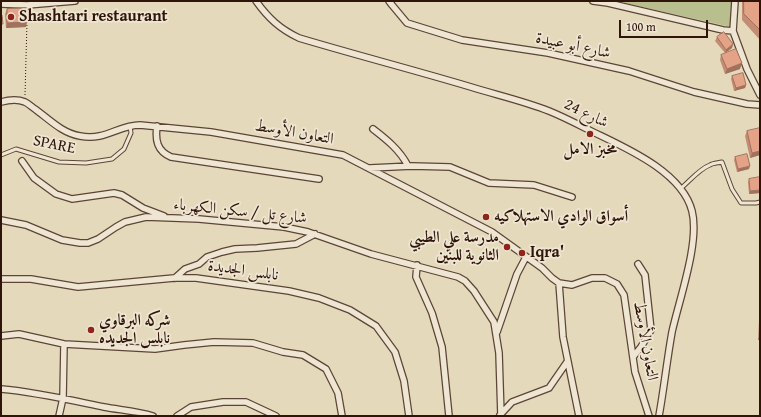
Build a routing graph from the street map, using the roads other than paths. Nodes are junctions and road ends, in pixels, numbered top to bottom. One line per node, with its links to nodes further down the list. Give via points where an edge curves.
1 (75, 1): 6 (street, via 27,5)
2 (256, 1): 19 (street, شارع 24, via 276,24 299,38 557,114 641,156)
3 (390, 1): 10 (street, شارع أبو عبيدة, via 406,23 462,40 629,71 694,92)
4 (593, 1): 7 (street)
5 (735, 1): 7 (street)
6 (1, 4)
7 (733, 31): 8 (street)
8 (760, 95)
9 (1, 102): 11 (street, التعاون الأوسط, via 25,102 61,129 80,136 106,135)
10 (760, 105)
11 (130, 126): 12 (street, التعاون الأوسط); 14 (lane, SPARE, via 131,133 124,149 112,159 86,163 59,162 16,149)
12 (157, 126): 17 (street, التعاون الأوسط, via 211,132 343,155); 18 (street, via 157,144 161,151 171,157)
13 (373, 129): 16 (street, via 393,146)
14 (1, 155)
15 (22, 161): 22 (street, via 34,178 56,194 72,199 114,193)
16 (408, 166): 17 (street); 20 (street, via 453,168 490,183 534,185)
17 (368, 168): 25 (street, التعاون الأوسط, via 492,232)
18 (319, 179)
19 (680, 189): 21 (lane, via 699,171 722,162 732,190 741,203); 48 (street, شارع 24, via 692,211 693,237 672,333)
20 (572, 197)
21 (760, 202)
22 (164, 216)
23 (1, 220): 24 (street, شارع تل / سكن الكهرباء, via 26,225 62,240 77,243 88,243 129,221 150,217 264,225)
24 (315, 234): 27 (street, شارع تل / سكن الكهرباء, via 360,250); 28 (street, via 296,244 222,252 207,257)
25 (526, 257): 30 (street, التعاون الأوسط); 31 (street, via 517,274)
26 (638, 264): 34 (street, via 645,275 650,330)
27 (416, 265): 31 (street, شارع تل / سكن الكهرباء, via 455,276 466,282 489,313); 45 (street, via 416,277 432,312 442,347)
28 (174, 278): 29 (street, نابلس الجديدة, via 78,287 31,279); 44 (street, نابلس الجديدة, via 196,278 289,291 319,298 350,310 376,326 395,352 404,381)
29 (1, 280)
30 (559, 283): 34 (street, التعاون الأوسط, via 572,285 601,277 617,284 625,300); 35 (street)
31 (496, 333): 38 (street, شارع تل / سكن الكهرباء, via 499,353)
32 (1, 336): 33 (street, via 19,334)
33 (64, 344): 37 (street); 43 (street, via 155,349 214,342 252,343 303,355 326,369 338,393)
34 (633, 357): 47 (street, التعاون الأوسط)
35 (567, 362): 38 (street, via 549,388 512,402); 46 (street)
36 (1, 389): 37 (street)
37 (63, 398): 39 (street); 40 (street)
38 (500, 415)
39 (59, 416)
40 (153, 416)
41 (177, 416): 42 (street, via 191,407 223,402 246,402)
42 (276, 416)
43 (342, 416)
44 (409, 416)
45 (449, 416)
46 (579, 416)
47 (649, 416)
48 (659, 416)

